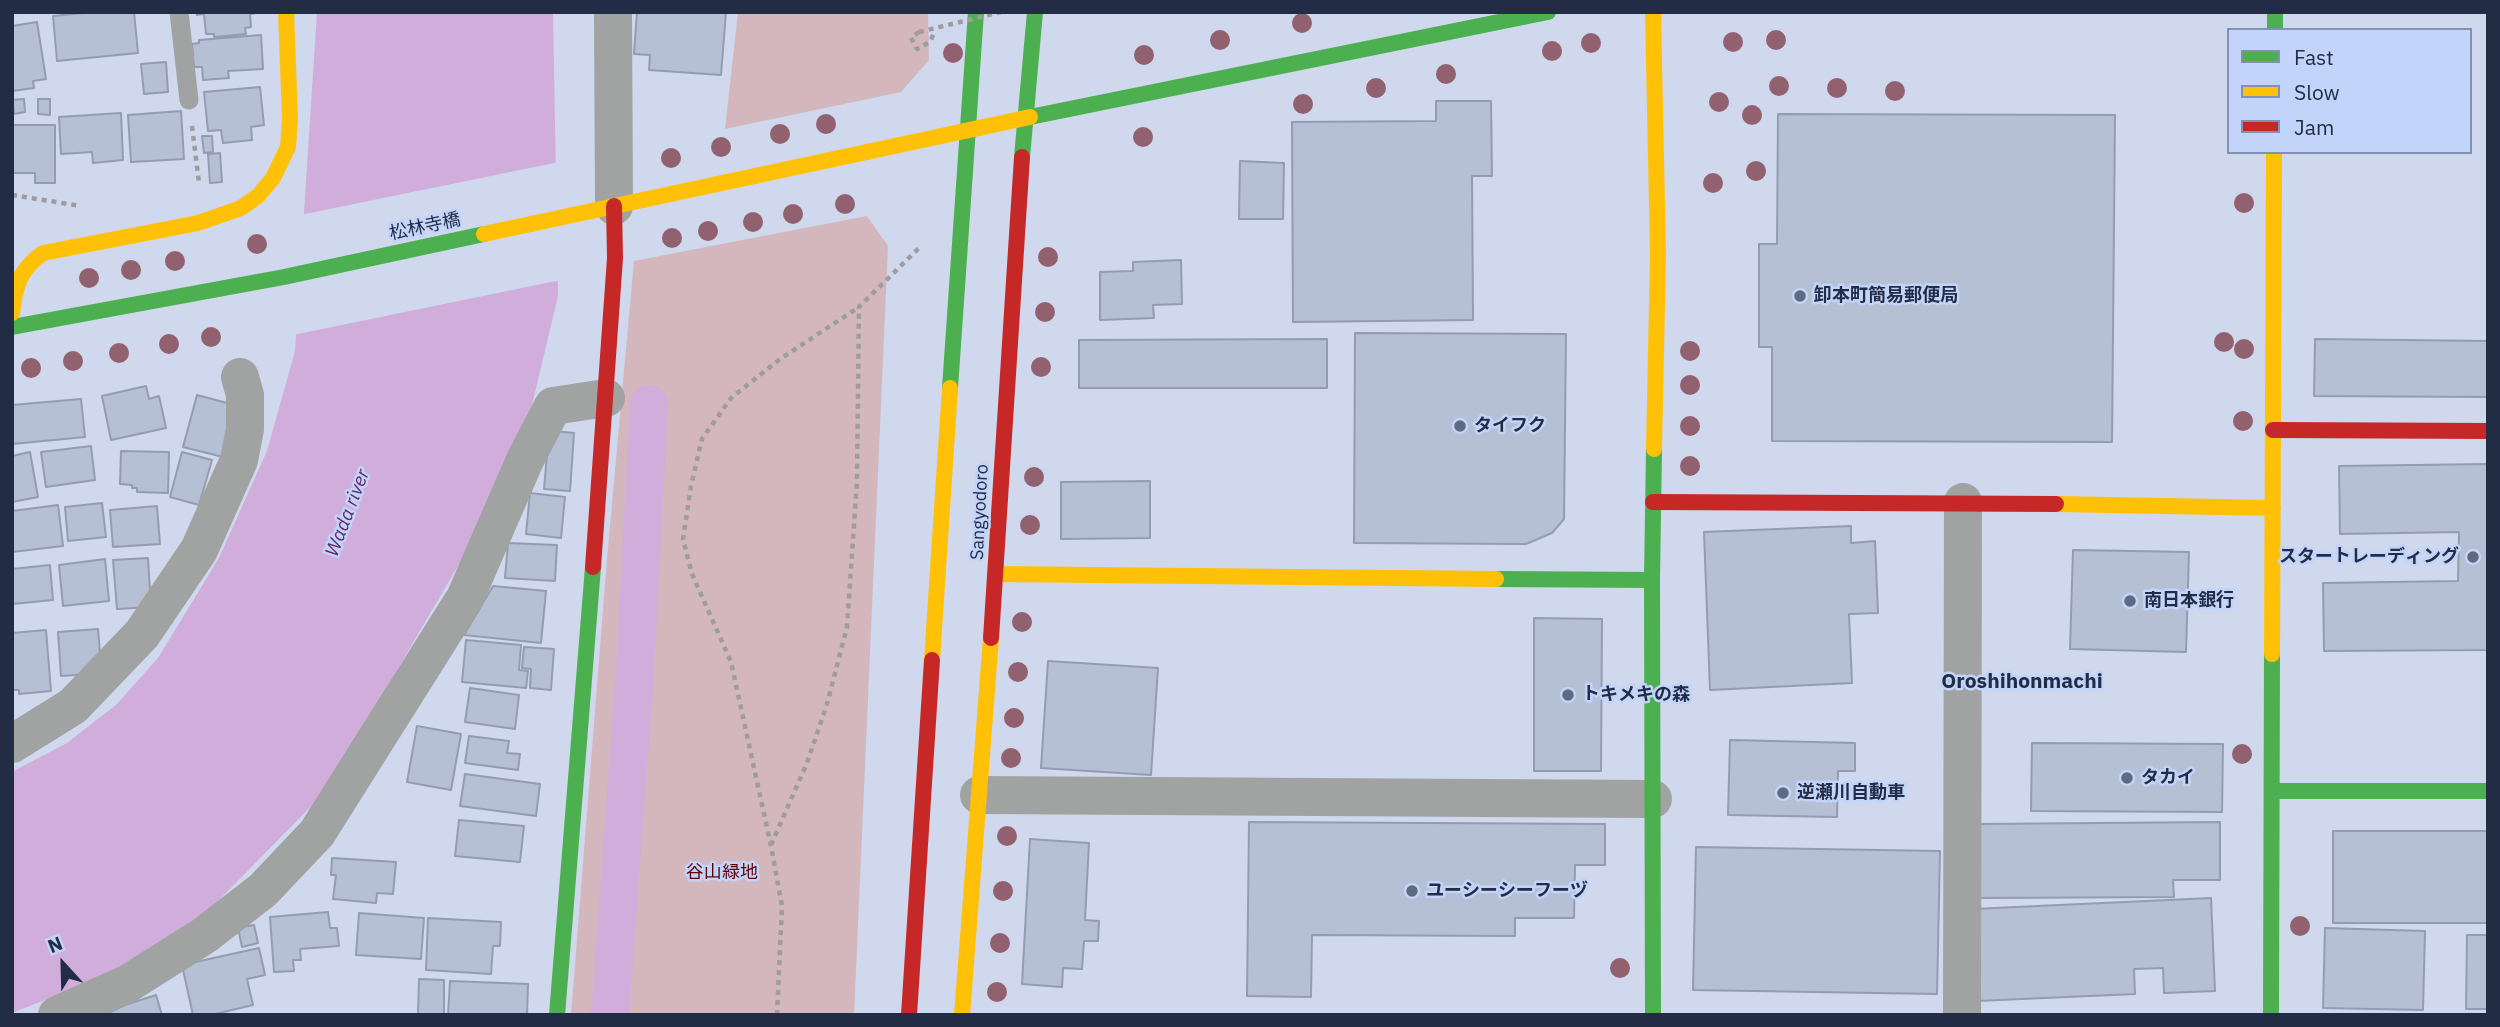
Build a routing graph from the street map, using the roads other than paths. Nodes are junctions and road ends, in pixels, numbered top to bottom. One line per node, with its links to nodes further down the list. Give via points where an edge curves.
1 (179, 12): 8 (lane)
2 (286, 12): 13 (street, via 288,147 258,196 242,208 198,222 43,253 15,282)
3 (613, 12): 12 (street)
4 (976, 12): 10 (street)
5 (1035, 12): 9 (street, Sangyodoro)
6 (1548, 12): 9 (street, 松林寺橋)
7 (1653, 12): 19 (street, via 1658,256)
8 (189, 100)
9 (1026, 119): 10 (street, 松林寺橋); 22 (street, Sangyodoro)
10 (967, 131): 12 (street, 松林寺橋); 31 (street)
11 (2274, 154): 17 (street)
12 (614, 206): 14 (street, 松林寺橋, via 284,277); 16 (street)
13 (12, 313)
14 (12, 327)
15 (240, 377): 24 (street, via 245,429 239,460 199,550 142,634 73,706)
16 (606, 398): 29 (street, via 554,406 525,460 465,598 317,833 263,890 205,935 129,983); 30 (street)
17 (2273, 430): 18 (street); 21 (street)
18 (2488, 430)
19 (1653, 502): 20 (street); 23 (street)
20 (1963, 502): 21 (street); 34 (street)
21 (2273, 508): 25 (street)
22 (996, 574): 23 (street); 27 (street, Sangyodoro)
23 (1652, 580): 28 (street)
24 (12, 744)
25 (2272, 791): 26 (street); 35 (street)
26 (2488, 791)
27 (979, 795): 28 (street); 32 (street, Sangyodoro)
28 (1653, 799): 33 (street)
29 (57, 1015)
30 (557, 1015)
31 (909, 1015)
32 (962, 1015)
33 (1653, 1015)
34 (1962, 1015)
35 (2271, 1015)

